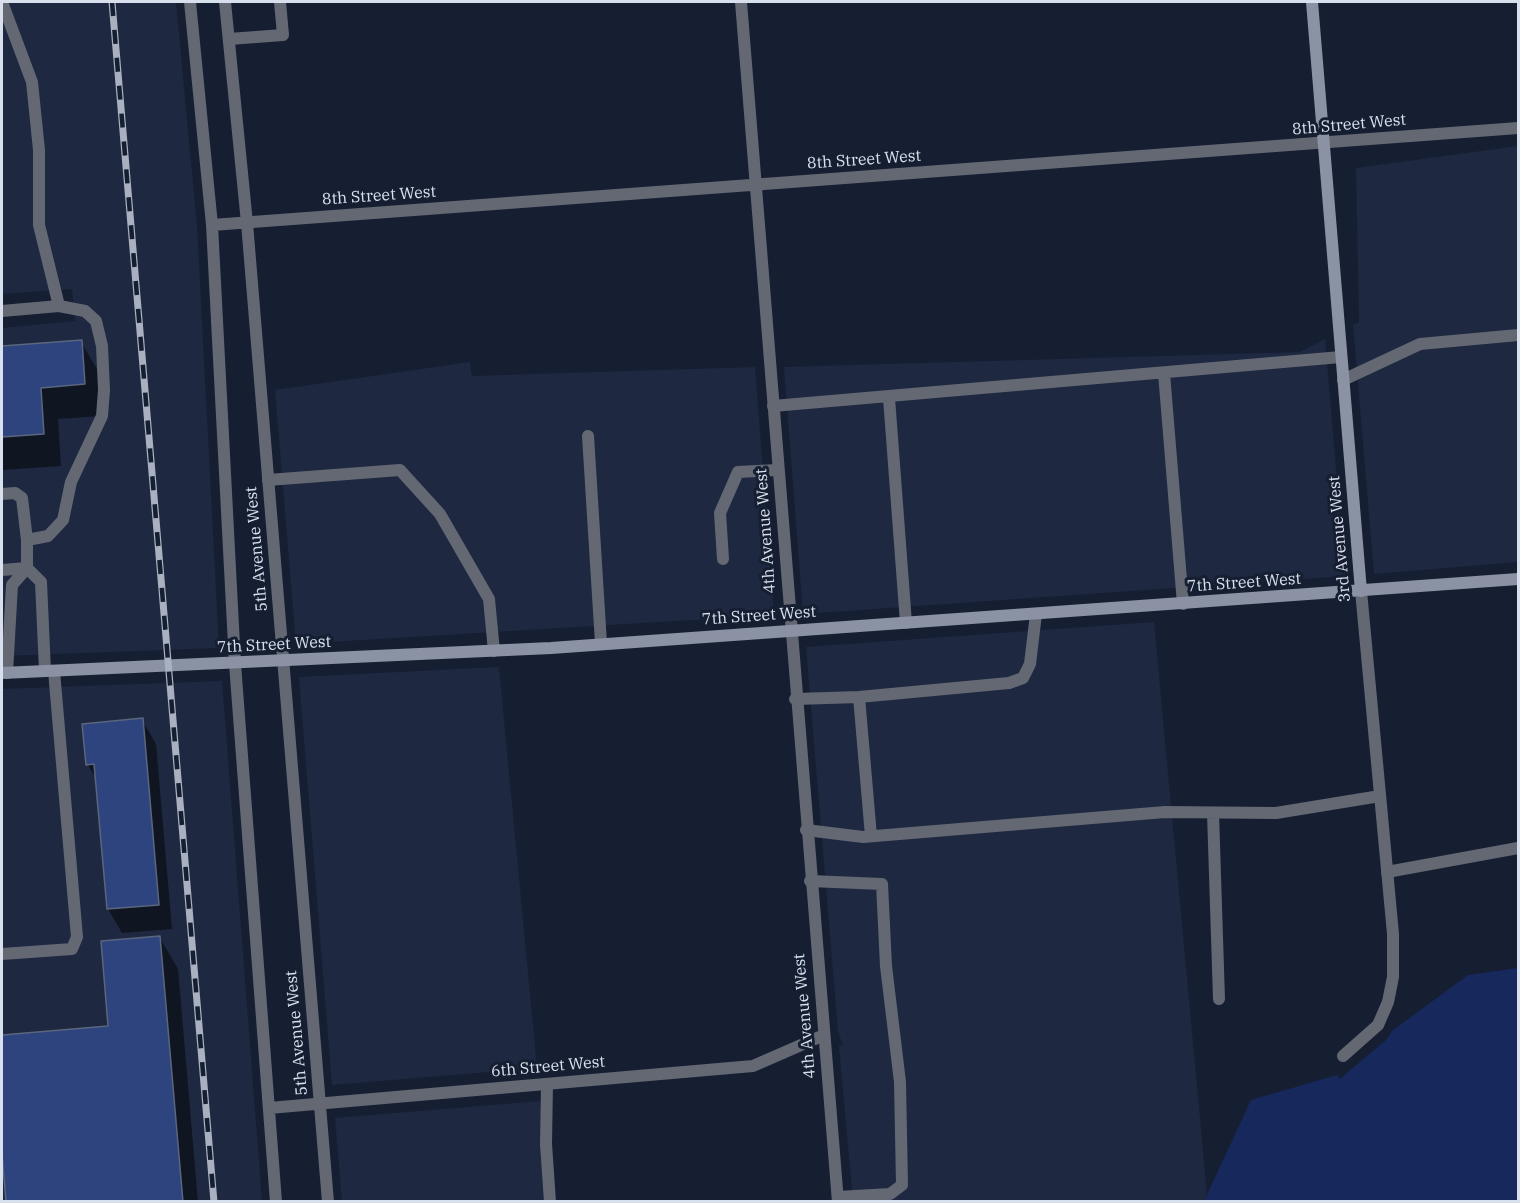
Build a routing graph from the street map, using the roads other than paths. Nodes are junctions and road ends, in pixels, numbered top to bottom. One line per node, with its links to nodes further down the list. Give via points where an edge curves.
1 (2, 2): 13 (street, via 32,82 39,150 39,225)
2 (190, 2): 12 (street, 5th Avenue West)
3 (225, 2): 7 (street, 5th Avenue West)
4 (280, 2): 7 (street, via 283,35)
5 (741, 2): 10 (street, 4th Avenue West)
6 (1312, 2): 9 (street, 3rd Avenue West)
7 (229, 39): 11 (street, 5th Avenue West)
8 (1518, 128): 9 (street, 8th Street West)
9 (1323, 144): 10 (street, 8th Street West); 16 (street, 3rd Avenue West)
10 (756, 185): 11 (street, 8th Street West); 20 (street, 4th Avenue West)
11 (247, 223): 12 (street, 8th Street West); 23 (street, 5th Avenue West)
12 (212, 225): 38 (street, 5th Avenue West)
13 (59, 306): 14 (street); 25 (street, via 86,311 96,321 102,346 102,416 71,482 63,520 48,536)
14 (2, 311)
15 (1518, 335): 18 (street, via 1420,344)
16 (1341, 357): 17 (street); 18 (street, 3rd Avenue West)
17 (1164, 373): 19 (street); 31 (street)
18 (1343, 380): 30 (street, 3rd Avenue West)
19 (889, 398): 20 (street); 33 (street)
20 (773, 406): 22 (street, 4th Avenue West)
21 (588, 436): 35 (street)
22 (777, 470): 26 (street, via 738,472 720,513); 34 (street, 4th Avenue West)
23 (268, 480): 36 (street, via 400,470 440,514 489,599); 37 (street, 5th Avenue West)
24 (2, 494): 25 (street, via 15,493 22,498)
25 (27, 540): 27 (street)
26 (723, 559)
27 (27, 568): 28 (street); 39 (street, via 41,582); 40 (street, via 12,585)
28 (2, 570)
29 (1518, 579): 30 (street, 7th Street West)
30 (1361, 591): 31 (street, 7th Street West); 43 (street, 3rd Avenue West)
31 (1183, 604): 32 (street, 7th Street West)
32 (1036, 614): 33 (street, 7th Street West); 41 (street, via 1030,664 1023,678 1009,683)
33 (906, 623): 34 (street, 7th Street West)
34 (790, 631): 35 (street, 7th Street West); 42 (street, 4th Avenue West)
35 (601, 643): 36 (street, 7th Street West)
36 (494, 651): 37 (street, 7th Street West)
37 (283, 662): 38 (street, 7th Street West); 55 (street, 5th Avenue West)
38 (235, 664): 39 (street, 7th Street West); 56 (street, 5th Avenue West)
39 (49, 671): 40 (street, 7th Street West); 50 (street, via 77,937 72,949)
40 (4, 673)
41 (859, 697): 42 (street); 46 (street)
42 (795, 699): 45 (street, 4th Avenue West)
43 (1380, 796): 44 (street, via 1276,813); 48 (street, 3rd Avenue West)
44 (1213, 813): 46 (street, via 1166,812); 51 (street)
45 (806, 830): 46 (street); 49 (street, 4th Avenue West)
46 (871, 837)
47 (1518, 848): 48 (street)
48 (1387, 872): 53 (street, 3rd Avenue West, via 1393,934 1393,977 1388,1002 1378,1026)
49 (810, 881): 52 (street, 4th Avenue West); 57 (street, via 882,884 886,966 900,1082 902,1185 890,1194)
50 (2, 954)
51 (1219, 999)
52 (824, 1035): 54 (street, 6th Street West, via 753,1066); 57 (street, 4th Avenue West)
53 (1343, 1056)
54 (547, 1084): 55 (street, 6th Street West); 60 (street)
55 (319, 1103): 56 (street, 6th Street West); 59 (street, 5th Avenue West)
56 (269, 1108): 58 (street, 5th Avenue West)
57 (838, 1199)
58 (276, 1202)
59 (328, 1202)
60 (550, 1202)

